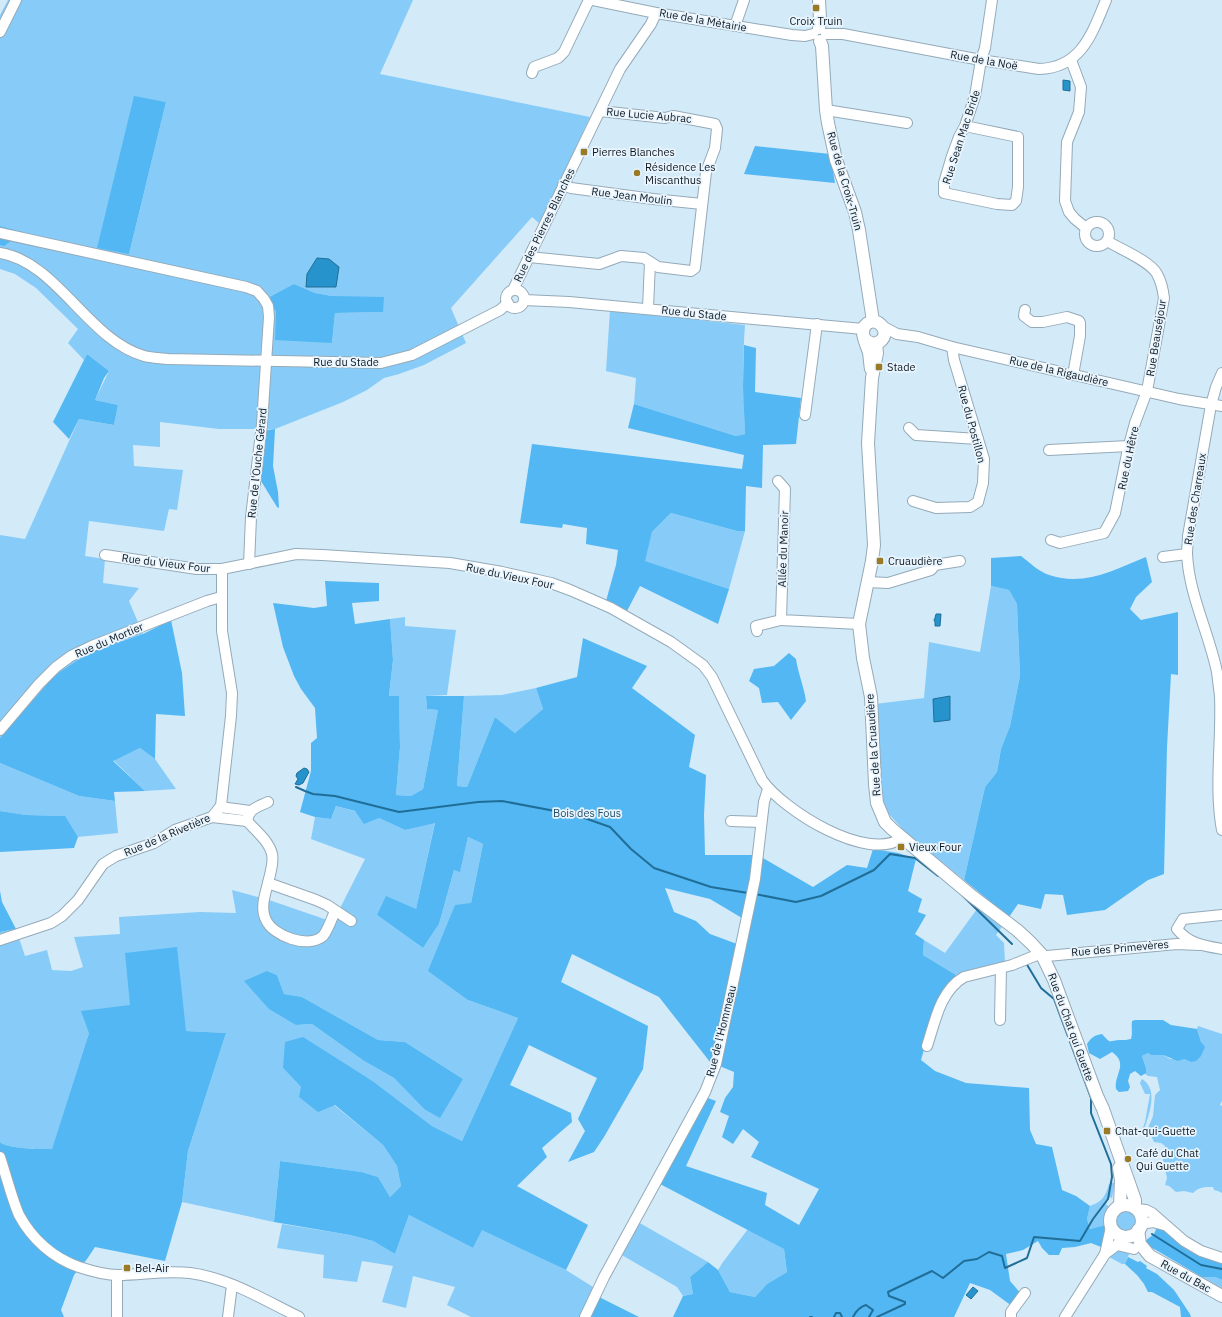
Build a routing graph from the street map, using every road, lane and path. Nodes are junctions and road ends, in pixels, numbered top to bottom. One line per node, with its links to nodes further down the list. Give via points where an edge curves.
1 (16, 0): 10 (street)
2 (589, 0): 14 (street, via 564,52 558,58 534,66)
3 (593, 0): 8 (street, Rue de la Métairie)
4 (744, 0): 9 (street)
5 (819, 0): 11 (main road, Rue de la Croix-Truin)
6 (992, 0): 12 (street, Rue Sean Mac Bride)
7 (1106, 0): 13 (street, Rue de la Noë, via 1095,28 1081,51)
8 (656, 12): 9 (street, Rue de la Métairie); 15 (street, Rue des Pierres Blanches, via 652,24 620,69)
9 (735, 26): 11 (street, Rue de la Métairie, via 792,35)
10 (0, 32)
11 (820, 34): 12 (street, Rue de la Noë, via 843,34); 16 (main road, Rue de la Croix-Truin)
12 (981, 60): 13 (street, Rue de la Noë, via 1038,69); 18 (street, Rue Sean Mac Bride, via 975,96)
13 (1071, 60): 21 (street, via 1081,87 1080,112 1067,142 1065,201 1069,212)
14 (532, 73)
15 (600, 110): 19 (street, Rue des Pierres Blanches); 20 (street, Rue Lucie Aubrac, via 665,118 673,116 715,124 715,148 706,172)
16 (826, 110): 17 (street); 33 (main road, Rue de la Croix-Truin, via 836,160 859,230)
17 (907, 123)
18 (965, 126): 18 (street, Rue Sean Mac Bride, via 1018,137 1018,187 1016,201 1012,204 997,204 944,193 944,183 952,156)
19 (563, 185): 20 (street, Rue Jean Moulin); 25 (street, Rue des Pierres Blanches)
20 (702, 204): 26 (street, Rue Lucie Aubrac, via 695,268 691,271 658,267)
21 (1086, 228): 23 (street, via 1084,236 1092,246 1100,246); 23 (street, via 1096,222 1104,224 1109,234)
22 (0, 233): 35 (street, Rue de l'Ouche Gérard, via 257,291 268,306)
23 (1107, 241): 38 (street, Rue Beauséjour, via 1150,266 1162,286 1164,298)
24 (0, 253): 35 (street, Rue du Stade, via 33,266 104,334 144,356)
25 (529, 257): 26 (street, Rue Lucie Aubrac, via 599,264 621,256 644,258); 27 (street, Rue des Pierres Blanches)
26 (650, 262): 30 (street)
27 (513, 290): 28 (street, via 521,292); 29 (street, via 507,296)
28 (524, 300): 29 (street, via 517,308); 30 (street, Rue du Stade)
29 (508, 303): 35 (street, Rue du Stade, via 500,310 399,359 381,363)
30 (648, 308): 32 (street, Rue du Stade)
31 (1025, 310): 37 (street, via 1024,316 1032,322 1067,317 1079,321 1080,336)
32 (818, 324): 33 (street, Rue du Stade); 41 (street)
33 (874, 332): 34 (street, Rue de la Rigaudière, via 918,337); 55 (main road, Rue de la Cruaudière, via 878,354 872,378 868,443 874,545)
34 (952, 347): 37 (street, Rue de la Rigaudière); 43 (street, Rue du Postillon)
35 (267, 362): 53 (street, Rue de l'Ouche Gérard)
36 (1222, 373): 39 (street, Rue des Charreaux)
37 (1073, 374): 38 (street, Rue de la Rigaudière)
38 (1147, 391): 39 (street, Rue de la Rigaudière); 44 (street, Rue du Hêtre)
39 (1211, 405): 40 (street, Rue de la Rigaudière); 49 (street, Rue des Charreaux)
40 (1222, 406)
41 (805, 415)
42 (909, 428): 43 (street, via 916,435)
43 (978, 439): 47 (street, Rue du Postillon, via 984,459 984,483 978,502 970,507 936,508)
44 (1129, 446): 45 (street); 48 (street, Rue du Hêtre, via 1116,513 1104,533 1060,543)
45 (1049, 450)
46 (778, 481): 57 (street, Allée du Manoir, via 785,489)
47 (913, 501)
48 (1051, 540)
49 (1187, 554): 51 (street); 68 (street, Rue des Charreaux, via 1194,590 1217,672 1221,742 1219,815)
50 (105, 555): 54 (street, Rue du Vieux Four, via 197,569)
51 (1163, 557)
52 (960, 561): 55 (street, via 935,565 931,570 888,583)
53 (249, 564): 54 (street, Rue du Vieux Four); 61 (street, Rue du Vieux Four, via 296,554 450,563 544,581 570,590 611,608 671,642 703,665 712,677)
54 (222, 569): 56 (street, Rue de la Rivetière)
55 (868, 582): 58 (main road, Rue de la Cruaudière)
56 (222, 597): 60 (street, Rue du Mortier, via 71,656 39,684); 63 (street, Rue de la Rivetière, via 222,631 232,693)
57 (782, 620): 58 (street); 59 (street, via 756,626)
58 (859, 624): 69 (main road, Rue de la Cruaudière, via 862,652 872,696 877,803 885,822)
59 (757, 631)
60 (0, 730)
61 (768, 789): 67 (street, Rue de l'Hommeau); 69 (street, Rue du Vieux Four, via 794,811 826,830 850,839 875,845 889,844)
62 (268, 802): 65 (street)
63 (220, 807): 64 (street, Rue de la Rivetière); 65 (street)
64 (212, 816): 65 (street); 74 (street, Rue de la Rivetière, via 175,830 154,843 116,856 103,864 78,900 62,916 50,923)
65 (249, 816): 70 (street, via 272,854)
66 (731, 821): 67 (street)
67 (762, 822): 99 (street, Rue de l'Hommeau, via 755,879 716,1064 705,1092)
68 (1222, 830)
69 (902, 838): 77 (main road, Rue de la Cruaudière, via 1017,930)
70 (268, 883): 71 (street, via 316,900); 71 (street, via 263,902 266,920 272,928 293,939 310,942 324,935)
71 (335, 911): 73 (street)
72 (1222, 915): 75 (street, via 1183,919 1177,929)
73 (350, 920)
74 (0, 940)
75 (1199, 946): 76 (street, Rue des Primevères); 77 (street, Rue des Primevères, via 1177,944)
76 (1222, 949)
77 (1042, 955): 78 (street, Rue des Primevères); 81 (main road, Rue du Chat qui Guette, via 1054,980)
78 (1001, 968): 79 (street); 80 (street, Rue des Primevères, via 964,977 946,994)
79 (1000, 1020)
80 (927, 1046)
81 (1098, 1100): 83 (main road, Rue du Chat qui Guette, via 1120,1171); 84 (main road, Rue du Chat qui Guette)
82 (0, 1157): 92 (street, via 19,1214 46,1250 94,1272)
83 (1120, 1206): 84 (main road, via 1124,1204); 85 (main road, via 1112,1212)
84 (1136, 1208): 86 (main road, via 1140,1214); 87 (street, via 1152,1213)
85 (1111, 1227): 88 (main road); 89 (street)
86 (1140, 1227): 87 (street, via 1153,1222); 88 (main road, via 1135,1234); 90 (main road, via 1140,1244)
87 (1168, 1227): 91 (street, via 1202,1251)
88 (1122, 1240): 89 (street); 90 (main road, Rue du Bac, via 1143,1255)
89 (1105, 1254): 101 (street)
90 (1150, 1256): 95 (main road, Rue du Bac)
91 (1222, 1258)
92 (117, 1276): 93 (street, via 183,1272 207,1276); 96 (street)
93 (232, 1285): 97 (street); 98 (street)
94 (1025, 1293): 100 (street, via 1011,1312)
95 (1222, 1296)
96 (117, 1317)
97 (228, 1317)
98 (299, 1317)
99 (584, 1317)
100 (1011, 1317)
101 (1065, 1317)

